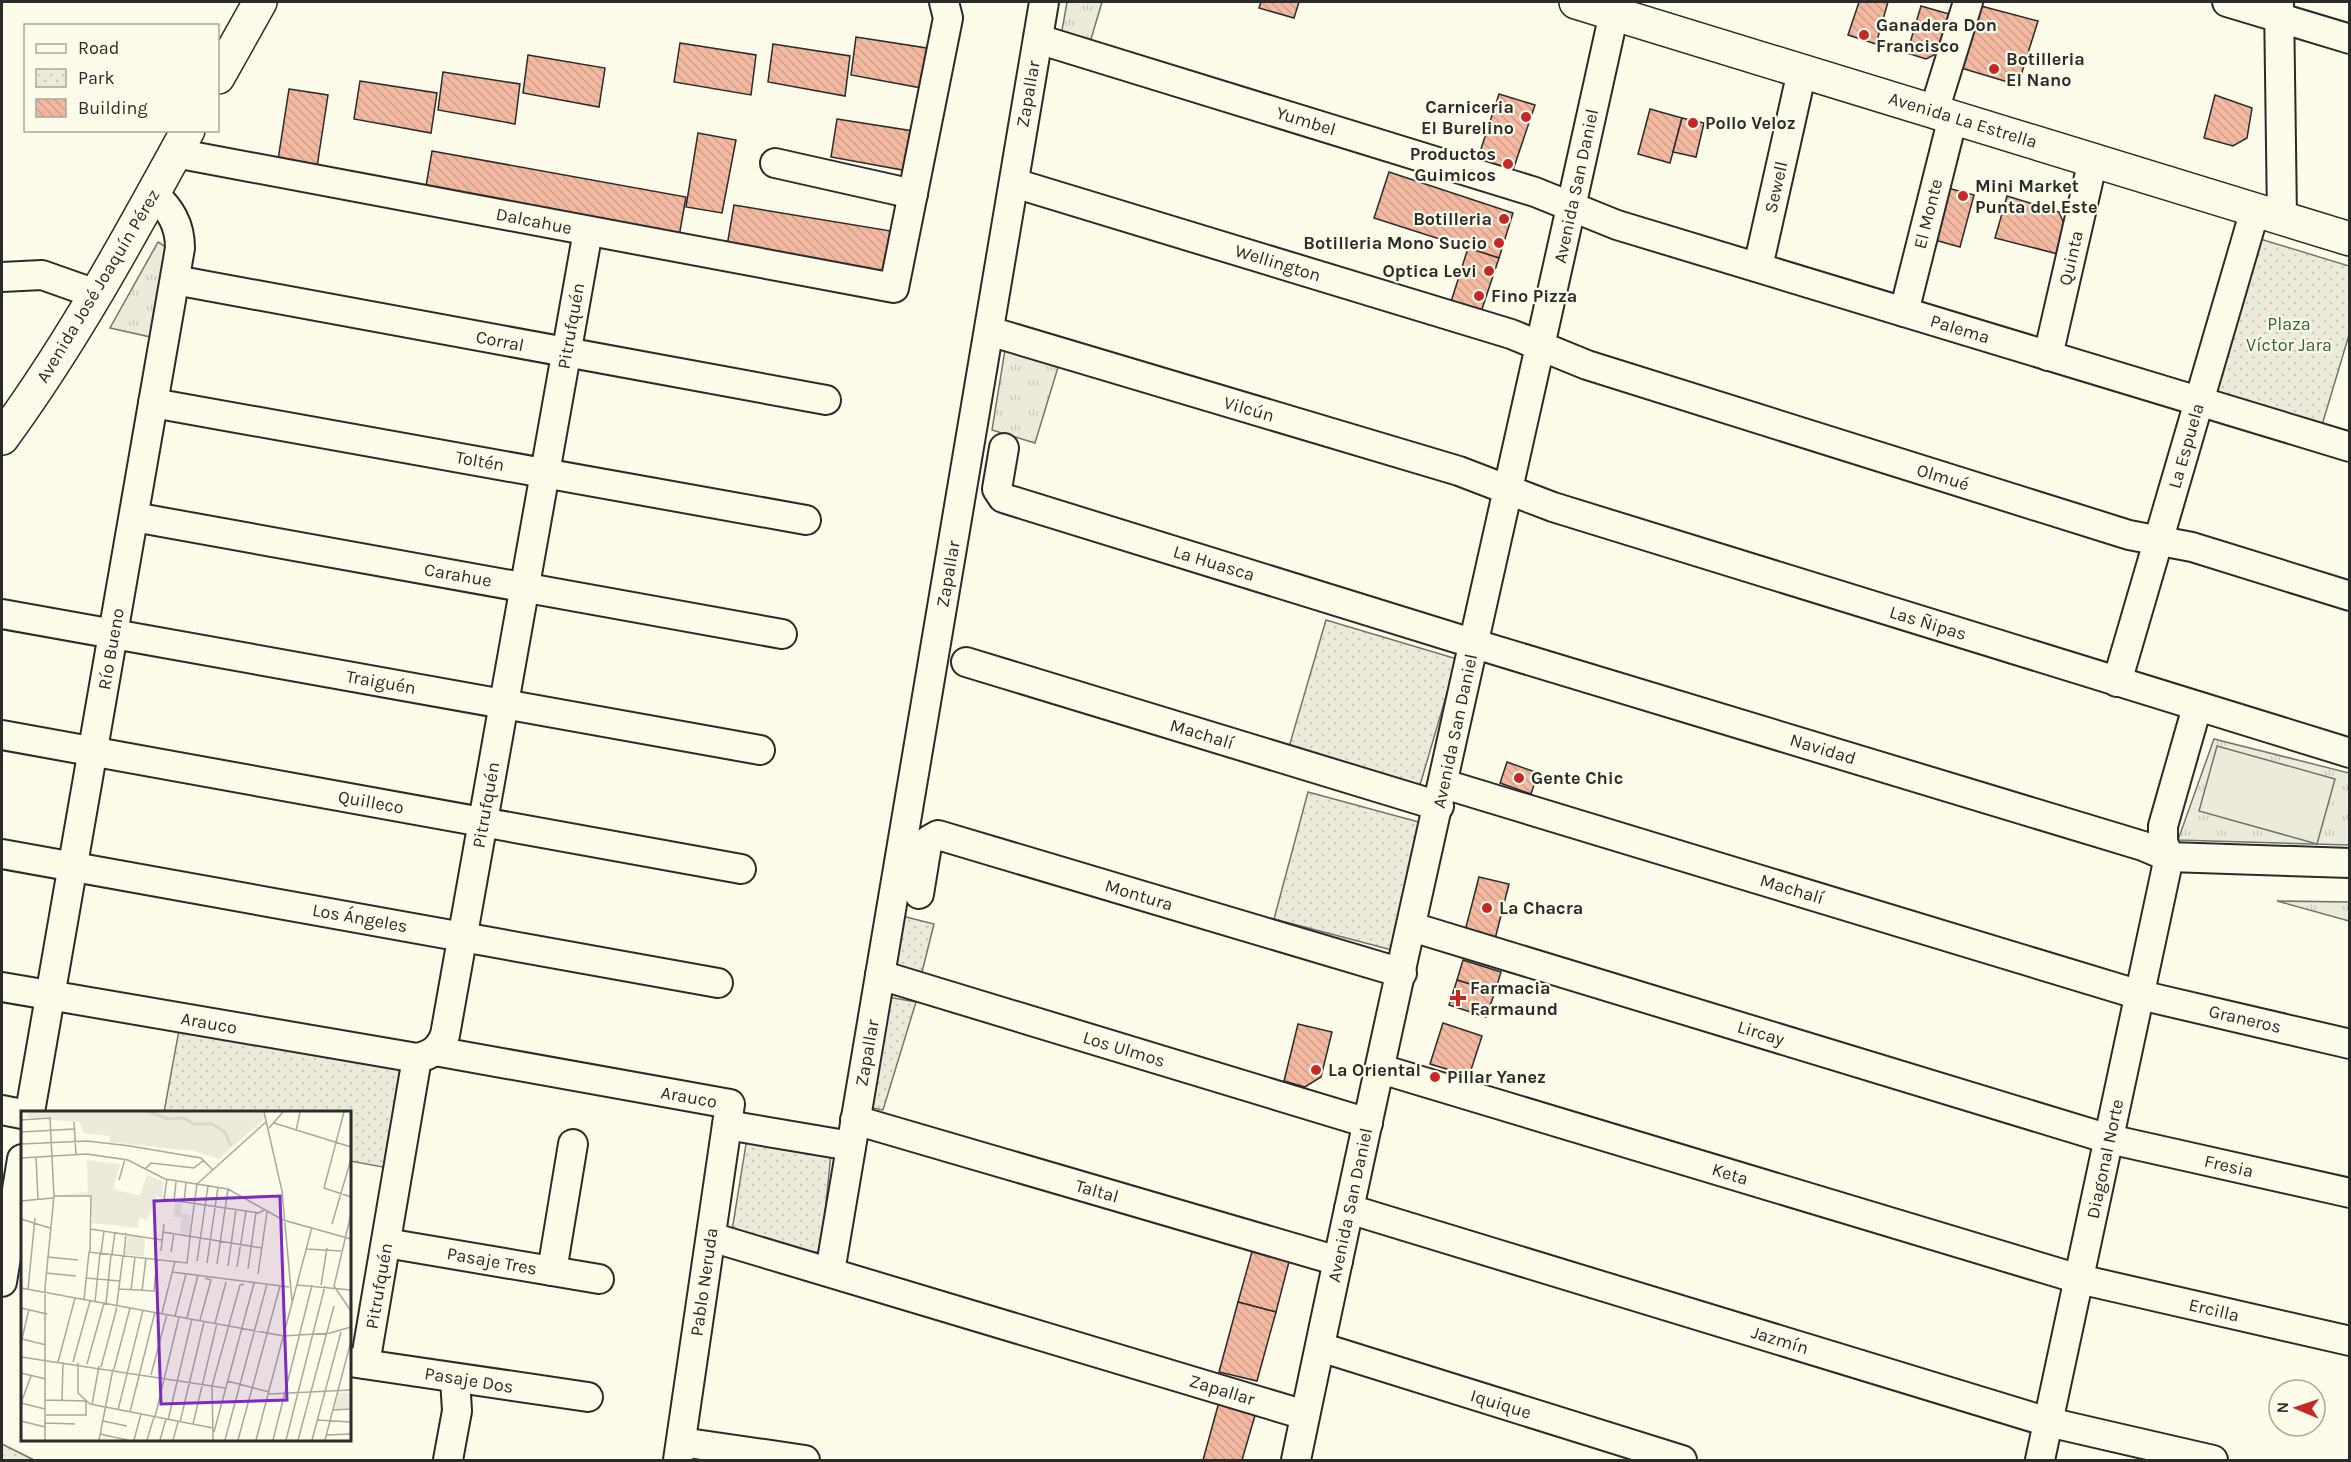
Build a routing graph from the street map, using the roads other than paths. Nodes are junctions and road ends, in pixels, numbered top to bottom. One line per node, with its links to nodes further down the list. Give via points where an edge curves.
1 (260, 2): 12 (main road)
2 (944, 2): 19 (street, via 948,18)
3 (1044, 2): 9 (street, Zapallar)
4 (1575, 2): 7 (main road, Avenida La Estrella)
5 (1968, 2): 13 (street, El Monte)
6 (2227, 2): 8 (street)
7 (1614, 7): 11 (main road, Avenida La Estrella); 20 (street, Avenida San Daniel)
8 (2279, 9): 10 (street); 21 (street, La Espuela)
9 (1038, 39): 17 (street, Zapallar); 20 (street, Yumbel, via 1535,192)
10 (2349, 39)
11 (1802, 71): 13 (main road, Avenida La Estrella); 24 (street, Sewell)
12 (219, 75)
13 (1943, 114): 15 (main road, Avenida La Estrella); 28 (street, El Monte)
14 (182, 142): 18 (main road, Avenida José Joaquín Pérez); 22 (street, Dalcahue)
15 (2093, 160): 21 (main road, Avenida La Estrella); 32 (street, Quinta)
16 (775, 162): 19 (street)
17 (1014, 183): 29 (street, Zapallar); 30 (street, Wellington)
18 (153, 193): 26 (street, Río Bueno, via 173,214 178,227 180,248); 27 (main road, Avenida José Joaquín Pérez)
19 (913, 194): 22 (street, Dalcahue, via 894,288)
20 (1572, 207): 24 (street, Palema, via 1617,225); 30 (street, Avenida San Daniel)
21 (2268, 214): 23 (main road, Avenida La Estrella); 34 (street, La Espuela)
22 (588, 231): 31 (street, Pitrufquén)
23 (2349, 239)
24 (1758, 267): 28 (street, Palema)
25 (2, 277): 27 (street, via 42,275)
26 (175, 280): 31 (street, Corral); 35 (street, Río Bueno)
27 (96, 294): 36 (main road, Avenida José Joaquín Pérez)
28 (1904, 312): 32 (street, Palema)
29 (988, 332): 40 (street, Vilcún); 69 (street, Zapallar)
30 (1541, 346): 40 (street, Avenida San Daniel); 43 (street, Olmué, via 1598,369)
31 (567, 353): 33 (street, Corral); 39 (street, Pitrufquén)
32 (2048, 356): 34 (street, Palema)
33 (826, 400)
34 (2199, 401): 37 (street, Palema); 43 (street, La Espuela)
35 (153, 403): 39 (street, Toltén); 41 (street, Río Bueno)
36 (2, 438)
37 (2349, 447)
38 (1004, 448): 49 (street, La Huasca, via 997,489 1003,498)
39 (545, 473): 42 (street, Toltén); 44 (street, Pitrufquén)
40 (1509, 488): 49 (street, Avenida San Daniel); 51 (street, Las Ñipas, via 1553,507)
41 (134, 517): 44 (street, Carahue); 47 (street, Río Bueno)
42 (806, 520)
43 (2158, 541): 45 (street, Olmué, via 2192,547); 51 (street, La Espuela)
44 (525, 587): 48 (street, Carahue); 52 (street, Pitrufquén)
45 (2349, 596)
46 (2, 614): 47 (street, Traiguén)
47 (113, 634): 52 (street, Traiguén); 56 (street, Río Bueno)
48 (782, 634)
49 (1474, 644): 58 (street, Avenida San Daniel); 61 (street, Navidad)
50 (966, 662): 58 (street, Machalí)
51 (2117, 682): 53 (street, Las Ñipas)
52 (504, 704): 55 (street, Traiguén); 59 (street, Pitrufquén)
53 (2198, 707): 57 (street, Las Ñipas); 61 (street, Diagonal Norte, via 2163,826 2163,842)
54 (2, 735): 56 (street, Quilleco)
55 (760, 750)
56 (93, 752): 59 (street, Quilleco); 63 (street, Río Bueno)
57 (2349, 753)
58 (1441, 795): 66 (street, Avenida San Daniel); 72 (street, Machalí)
59 (483, 822): 64 (street, Quilleco); 67 (street, Pitrufquén)
60 (2, 854): 63 (street, Los Ángeles)
61 (2169, 857): 62 (street); 72 (street, Diagonal Norte)
62 (2349, 863)
63 (73, 867): 67 (street, Los Ángeles); 73 (street, Río Bueno)
64 (741, 869)
65 (919, 894): 68 (street, Montura, via 927,845 938,836)
66 (1412, 927): 68 (street, Avenida San Daniel); 83 (street, Lircay)
67 (462, 937): 70 (street, Los Ángeles); 75 (street, Pitrufquén, via 445,1035)
68 (1402, 973): 76 (street, Avenida San Daniel)
69 (880, 975): 81 (street, Los Ulmos); 82 (street, Zapallar)
70 (718, 983)
71 (2, 987): 73 (street, Arauco)
72 (2140, 995): 74 (street, Graneros); 83 (street, Diagonal Norte)
73 (51, 996): 75 (street, Arauco); 78 (street, Río Bueno)
74 (2349, 1044)
75 (426, 1055): 80 (street, Arauco); 90 (street, Pitrufquén)
76 (1381, 1069): 81 (street, Avenida San Daniel); 95 (street, Keta)
77 (2, 1110): 79 (street)
78 (30, 1111)
79 (21, 1114)
80 (728, 1114): 82 (street); 89 (street, Pablo Neruda)
81 (1368, 1123): 87 (street, Avenida San Daniel)
82 (853, 1133): 91 (street, Taltal); 93 (street, Zapallar)
83 (2109, 1139): 86 (street, Fresia); 95 (street, Diagonal Norte)
84 (573, 1144): 92 (street)
85 (21, 1163): 88 (street)
86 (2349, 1193)
87 (1349, 1209): 91 (street, Avenida San Daniel); 103 (street, Jazmín)
88 (6, 1227): 96 (street)
89 (711, 1237): 93 (street, Zapallar); 104 (street, Pablo Neruda)
90 (386, 1243): 92 (street, Pasaje Tres); 99 (street, Pitrufquén)
91 (1338, 1262): 98 (street, Avenida San Daniel)
92 (552, 1271): 94 (street, Pasaje Tres)
93 (830, 1272): 102 (street, Zapallar)
94 (599, 1279)
95 (2079, 1279): 97 (street, Ercilla); 103 (street, Diagonal Norte)
96 (2, 1281)
97 (2349, 1341)
98 (1320, 1347): 102 (street, Avenida San Daniel); 108 (street, Iquique)
99 (357, 1363): 100 (street, Pasaje Dos)
100 (455, 1378): 101 (street, Pasaje Dos); 105 (street, via 457,1411)
101 (588, 1397)
102 (1305, 1415): 107 (street, Avenida San Daniel)
103 (2048, 1422): 109 (street, Diagonal Norte); 110 (street, Jazmín)
104 (680, 1451): 106 (street)
105 (448, 1461)
106 (805, 1461)
107 (1296, 1461)
108 (1682, 1461)
109 (2040, 1461)
110 (2213, 1461)

